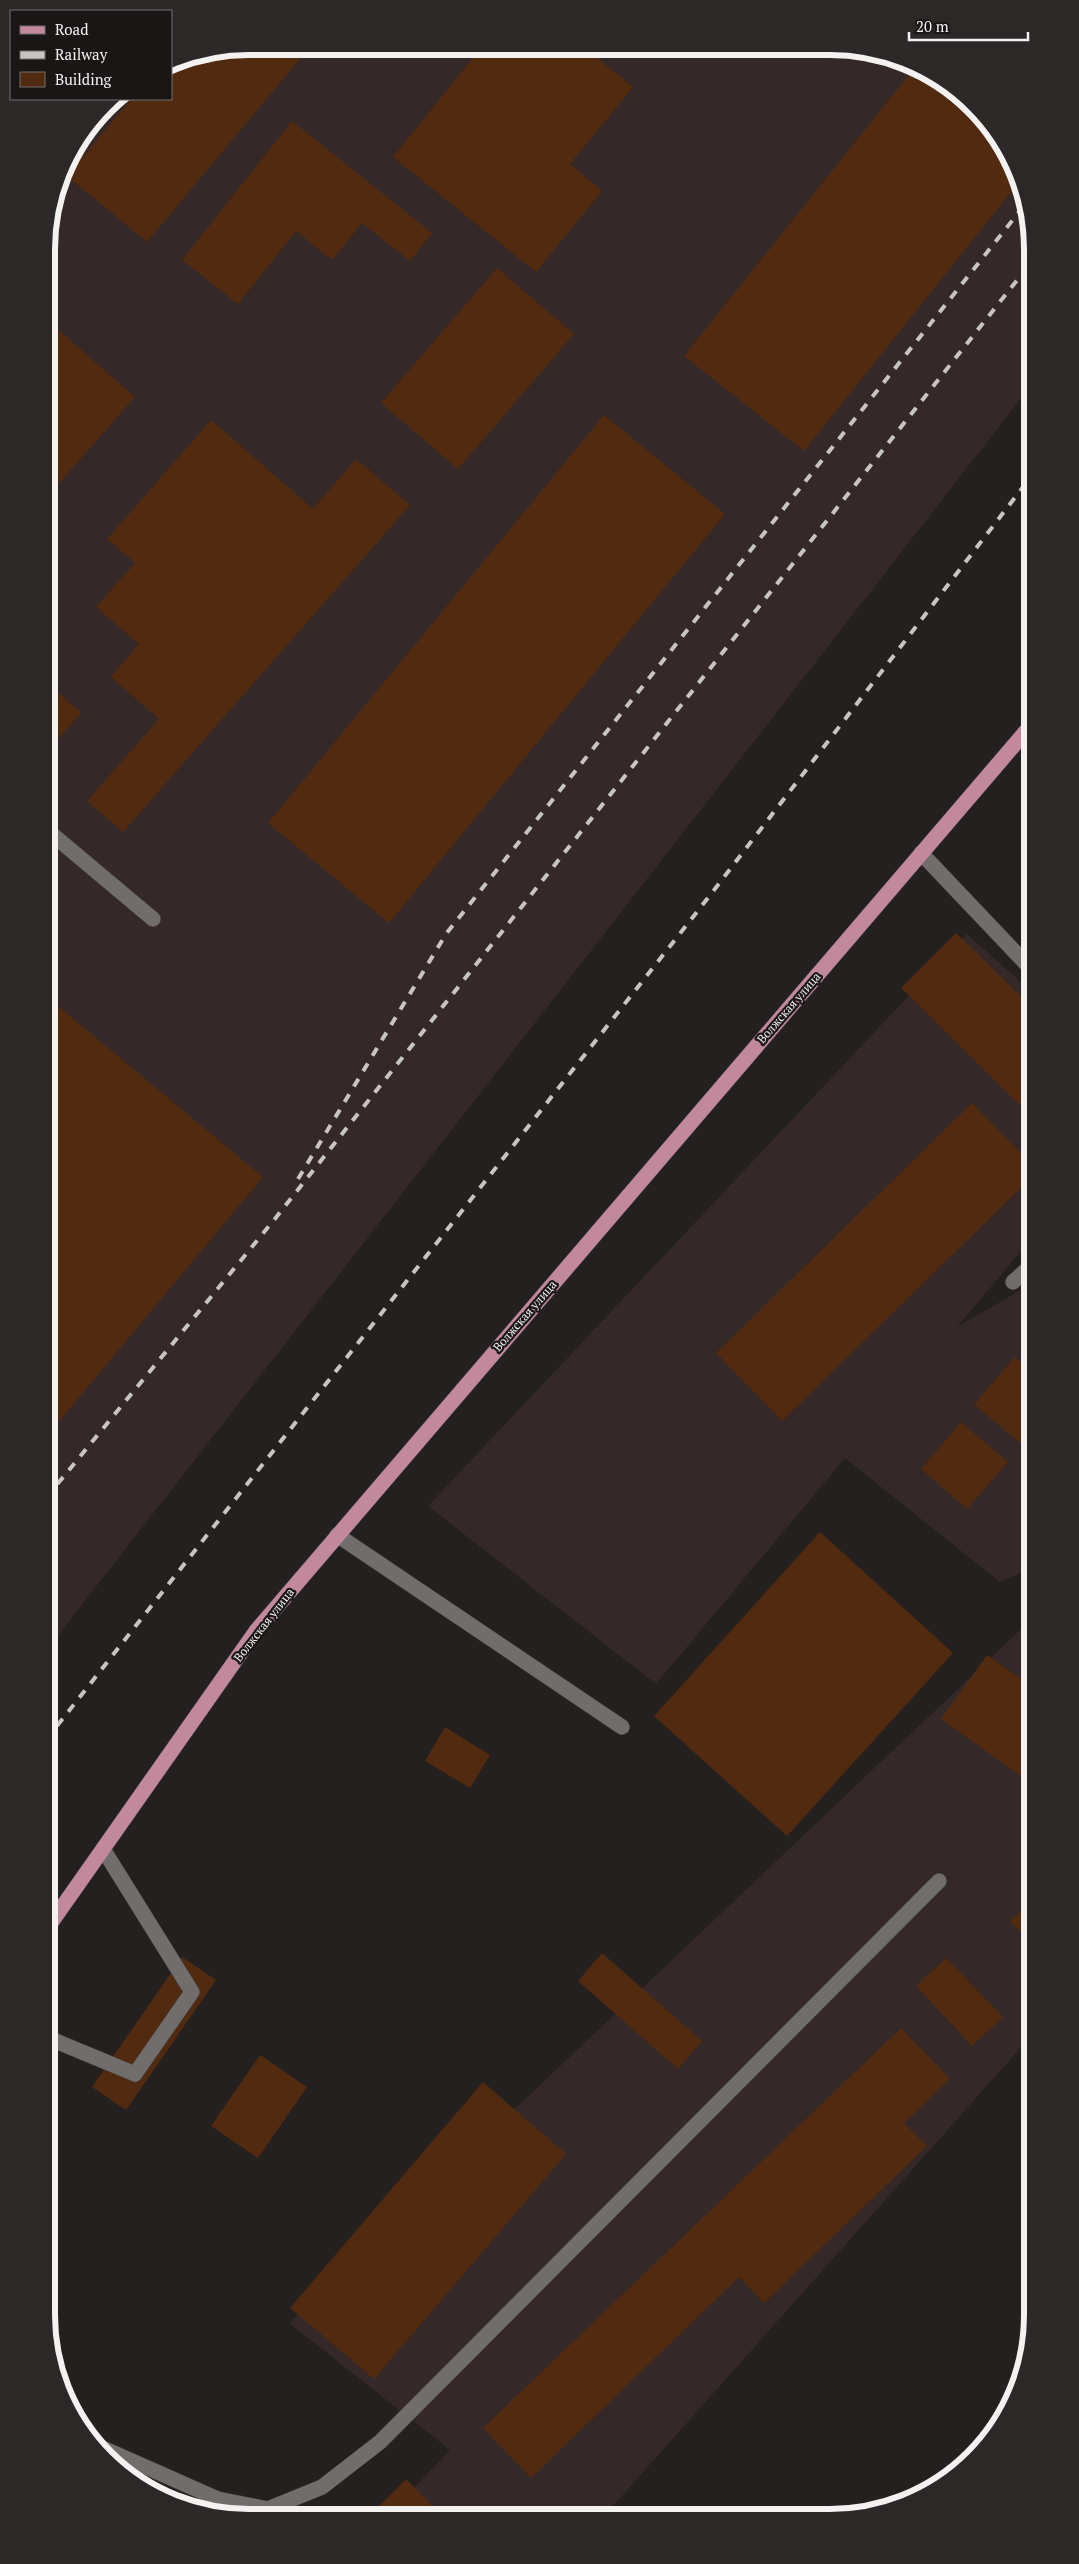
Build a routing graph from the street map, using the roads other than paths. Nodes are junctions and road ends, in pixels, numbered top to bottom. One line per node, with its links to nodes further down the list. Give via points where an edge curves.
1 (1024, 733): 3 (main road, Волжская улица)
2 (55, 837): 4 (street)
3 (921, 853): 5 (street); 8 (main road, Волжская улица)
4 (153, 919)
5 (1024, 962)
6 (1024, 1272): 7 (street)
7 (1013, 1282)
8 (337, 1535): 9 (street); 10 (main road, Волжская улица, via 256,1631)
9 (622, 1728)
10 (103, 1849): 12 (main road, Волжская улица); 13 (street, via 192,1992 135,2074)
11 (940, 1881): 16 (street, via 380,2442 322,2487)
12 (55, 1917)
13 (55, 2041)
14 (112, 2452): 15 (street, via 218,2499)
15 (268, 2509)
16 (268, 2509)

